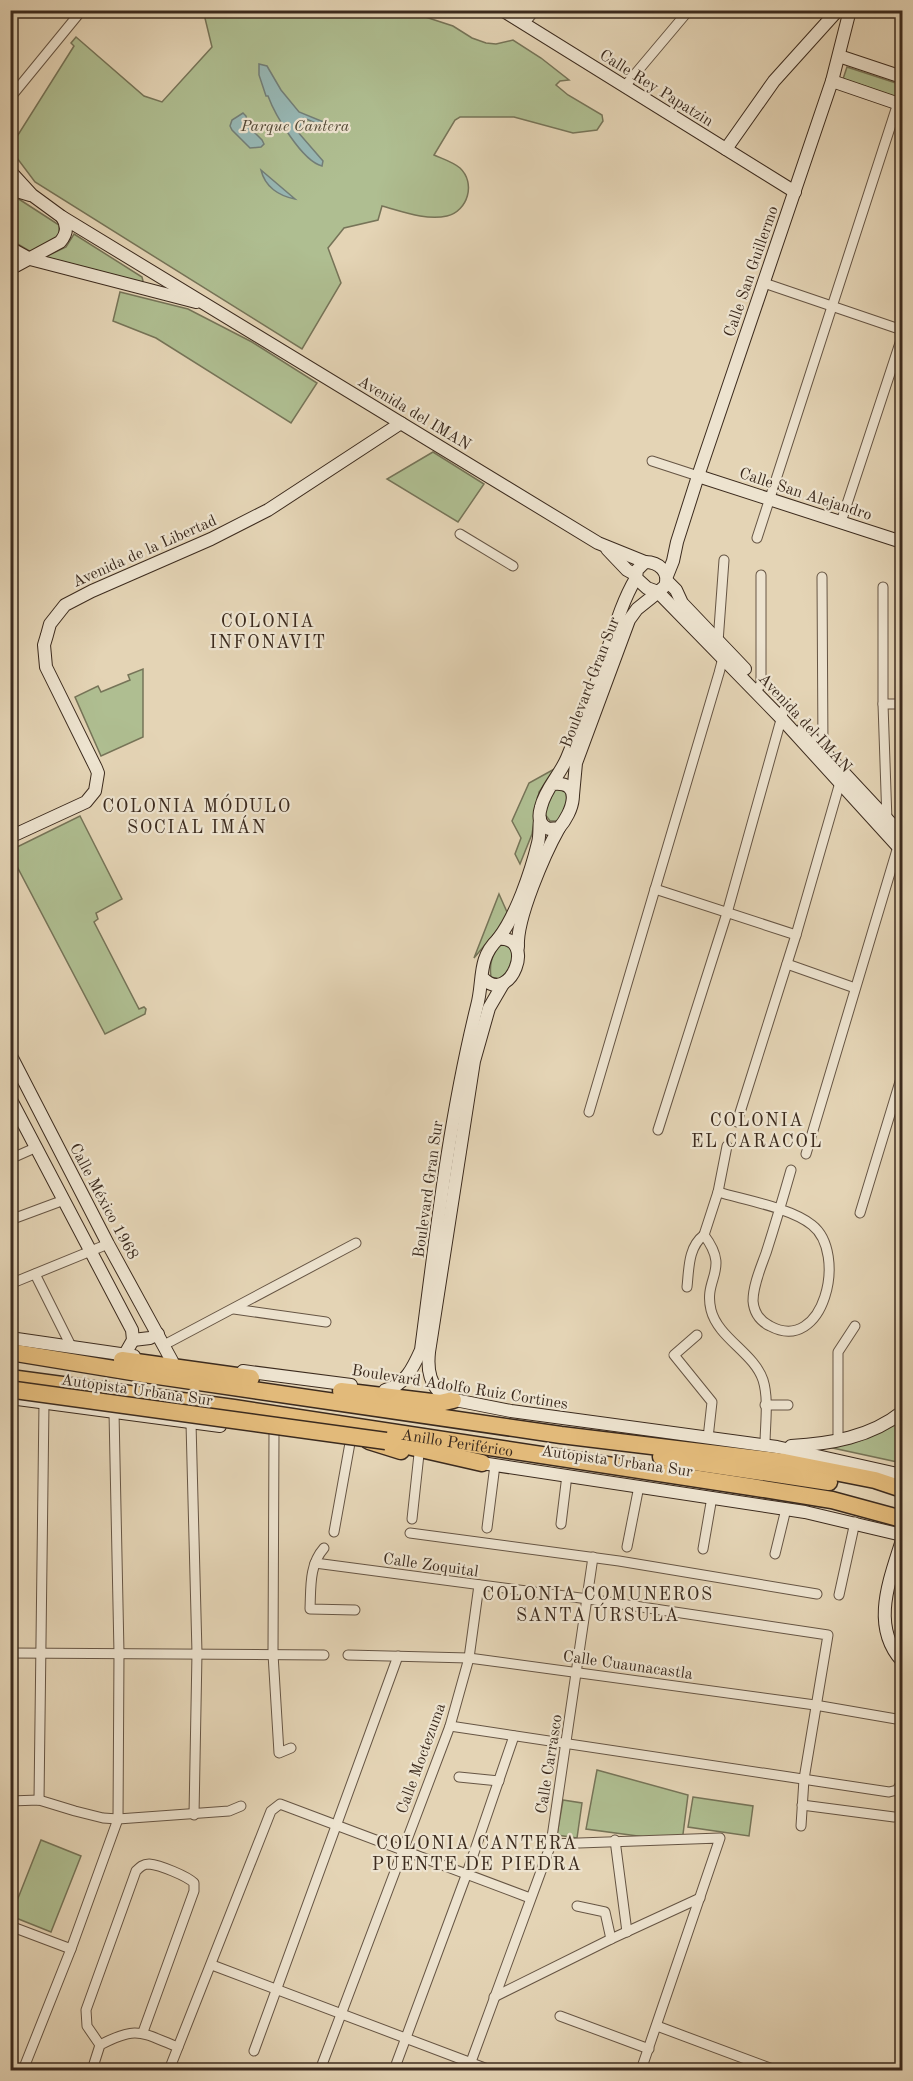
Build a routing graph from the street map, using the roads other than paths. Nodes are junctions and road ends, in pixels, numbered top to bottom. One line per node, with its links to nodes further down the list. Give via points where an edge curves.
1 (502, 10): 7 (street, Calle Rey Papatzin)
2 (535, 10): 7 (street)
3 (689, 10): 11 (street)
4 (838, 10): 14 (street, via 774,81)
5 (850, 10): 8 (street, Calle San Guillermo)
6 (78, 12): 12 (street)
7 (524, 24): 11 (street, Calle Rey Papatzin)
8 (839, 56): 9 (street); 10 (street, Calle San Guillermo)
9 (903, 77)
10 (832, 81): 13 (street); 17 (street, Calle San Guillermo)
11 (625, 86): 14 (street, Calle Rey Papatzin)
12 (10, 98)
13 (900, 104): 27 (street)
14 (726, 149): 17 (street, Calle Rey Papatzin)
15 (10, 171): 18 (street, Avenida del IMAN)
16 (10, 189): 18 (street)
17 (795, 192): 24 (street, Calle San Guillermo)
18 (32, 195): 19 (street, Avenida del IMAN)
19 (62, 217): 21 (street, via 66,229 62,239); 23 (street, Avenida del IMAN)
20 (10, 248): 21 (street, Avenida del IMAN)
21 (30, 259): 22 (street); 25 (street, Avenida del IMAN)
22 (10, 269)
23 (150, 270): 25 (street, via 149,284); 26 (street, Avenida del IMAN)
24 (764, 283): 27 (street); 32 (street, Calle San Guillermo)
25 (135, 287): 26 (street, Avenida del IMAN)
26 (209, 305): 30 (street, Avenida del IMAN)
27 (833, 307): 28 (street); 33 (street)
28 (903, 330)
29 (903, 337): 34 (street)
30 (401, 423): 39 (street, Avenida del IMAN); 63 (street, Avenida de la Libertad, via 268,510 66,604 50,624 45,645 46,667 98,773 95,791 86,802)
31 (652, 461): 32 (street)
32 (698, 476): 33 (street, Calle San Alejandro); 37 (street, Calle San Guillermo)
33 (771, 498): 34 (street, Calle San Alejandro); 36 (street)
34 (841, 522): 38 (street, Calle San Alejandro)
35 (460, 534): 42 (street)
36 (757, 538)
37 (677, 542): 41 (street, via 666,553); 46 (street, Calle San Guillermo)
38 (903, 542)
39 (604, 546): 41 (street, Avenida del IMAN); 44 (street, Avenida del IMAN)
40 (724, 560): 49 (street)
41 (647, 562): 44 (street, via 640,566); 46 (street, via 660,567)
42 (513, 566)
43 (761, 574): 51 (street)
44 (636, 577): 48 (street); 57 (street, Boulevard Gran Sur, via 566,760)
45 (822, 577): 55 (street)
46 (667, 578): 48 (street); 49 (street, Avenida del IMAN, via 682,603)
47 (883, 587): 52 (street)
48 (658, 592): 50 (street, Avenida del IMAN); 58 (street, Boulevard Gran Sur, via 629,620 576,763)
49 (718, 642): 50 (street); 51 (street, Avenida del IMAN)
50 (723, 658): 51 (street, Avenida del IMAN); 65 (street)
51 (758, 688): 54 (street, Avenida del IMAN)
52 (883, 704): 53 (street); 60 (street)
53 (903, 704)
54 (783, 714): 55 (street, Avenida del IMAN); 66 (street)
55 (820, 753): 56 (street, Avenida del IMAN)
56 (841, 776): 60 (street, Avenida del IMAN); 62 (street, Avenida del IMAN); 67 (street)
57 (552, 784): 58 (street, via 566,784); 59 (street)
58 (573, 795): 61 (street, via 570,812)
59 (540, 819): 61 (street, via 549,830); 68 (street, via 536,851 510,921)
60 (887, 819): 62 (street); 64 (street, Avenida del IMAN)
61 (559, 828): 69 (street, via 519,925)
62 (887, 835): 64 (street, Avenida del IMAN)
63 (10, 837)
64 (901, 843): 73 (street)
65 (655, 889): 66 (street); 78 (street)
66 (727, 913): 67 (street); 81 (street)
67 (796, 936): 70 (street)
68 (498, 939): 69 (street, via 510,939); 71 (street, via 485,956)
69 (518, 947): 72 (street, via 515,968)
70 (787, 964): 73 (street); 80 (street)
71 (483, 978): 72 (street, via 490,985); 87 (street, Boulevard Gran Sur, via 459,1082)
72 (503, 984): 87 (street, Boulevard Gran Sur, via 490,1006 478,1045)
73 (855, 988): 84 (street)
74 (10, 1054): 95 (street, Calle México 1968)
75 (903, 1075): 76 (street)
76 (900, 1093): 91 (street)
77 (10, 1098): 79 (street)
78 (589, 1112)
79 (16, 1117): 83 (street)
80 (737, 1122)
81 (658, 1130)
82 (728, 1146): 88 (street)
83 (37, 1147): 85 (street); 89 (street)
84 (806, 1154)
85 (10, 1159)
86 (791, 1170): 90 (street)
87 (448, 1190): 117 (street, Boulevard Gran Sur, via 421,1350); 118 (street, Boulevard Gran Sur)
88 (718, 1192): 90 (street); 93 (street)
89 (64, 1200): 92 (street); 96 (street)
90 (779, 1210): 90 (street, via 753,1301 762,1322 773,1328 798,1330 812,1321 825,1298 828,1255 815,1227)
91 (860, 1213)
92 (10, 1220)
93 (704, 1235): 100 (street, via 697,1240 690,1256); 128 (street, via 717,1266 711,1312 762,1378)
94 (356, 1243): 104 (street)
95 (108, 1244): 96 (street); 98 (street, Calle México 1968)
96 (90, 1252): 97 (street); 101 (street)
97 (35, 1274): 99 (street); 112 (street)
98 (130, 1283): 101 (street); 102 (street, Calle México 1968)
99 (10, 1284)
100 (687, 1287)
101 (111, 1292): 103 (street)
102 (136, 1295): 103 (street, via 123,1297); 110 (street, Calle México 1968)
103 (119, 1304): 109 (street)
104 (234, 1309): 105 (street); 110 (street)
105 (326, 1322)
106 (855, 1326): 137 (street, via 838,1352)
107 (697, 1335): 136 (street, via 674,1355 712,1402)
108 (10, 1338): 112 (street, Boulevard Adolfo Ruiz Cortines)
109 (133, 1340): 110 (street); 114 (street)
110 (161, 1340): 115 (street, Calle México 1968)
111 (10, 1345): 121 (highway)
112 (71, 1346): 114 (street, Boulevard Adolfo Ruiz Cortines)
113 (10, 1352): 135 (highway, Anillo Periférico)
114 (125, 1354): 115 (street, Boulevard Adolfo Ruiz Cortines)
115 (172, 1361): 122 (street, Boulevard Adolfo Ruiz Cortines)
116 (10, 1363): 148 (highway, Autopista Urbana Sur, via 796,1477)
117 (412, 1370): 118 (street, via 420,1376); 125 (street, via 396,1387)
118 (427, 1370): 126 (street, via 436,1390)
119 (10, 1371): 150 (highway, Autopista Urbana Sur, via 809,1488)
120 (10, 1378): 130 (highway, Anillo Periférico)
121 (316, 1388): 122 (highway); 125 (highway, via 331,1394)
122 (341, 1388): 125 (highway)
123 (10, 1390): 142 (highway, bridge, via 386,1442)
124 (10, 1398): 127 (street)
125 (395, 1398): 126 (highway, via 440,1403); 135 (highway, via 544,1426)
126 (449, 1399): 136 (street, Boulevard Adolfo Ruiz Cortines)
127 (44, 1403): 131 (street); 174 (street)
128 (765, 1405): 129 (street); 139 (street)
129 (788, 1405)
130 (234, 1408): 140 (highway); 152 (highway, Anillo Periférico, via 832,1500)
131 (114, 1412): 133 (street); 175 (street)
132 (903, 1412): 137 (street, via 865,1434)
133 (191, 1423): 134 (street); 176 (street)
134 (274, 1432): 138 (street); 177 (street)
135 (561, 1435): 146 (highway, Anillo Periférico, via 784,1462)
136 (708, 1438): 139 (street, Boulevard Adolfo Ruiz Cortines)
137 (838, 1440): 139 (street)
138 (350, 1443): 140 (street); 156 (street)
139 (771, 1446): 144 (street, Boulevard Adolfo Ruiz Cortines)
140 (401, 1451): 141 (street)
141 (419, 1454): 142 (street); 151 (street)
142 (489, 1464): 143 (street); 155 (street)
143 (567, 1475): 145 (street); 154 (street)
144 (903, 1475)
145 (639, 1486): 147 (street); 160 (street)
146 (903, 1489)
147 (712, 1497): 149 (street); 162 (street)
148 (903, 1499)
149 (786, 1509): 153 (street); 163 (street)
150 (903, 1509)
151 (412, 1519)
152 (903, 1519)
153 (855, 1522): 158 (street); 168 (street)
154 (561, 1524)
155 (487, 1528)
156 (334, 1532)
157 (410, 1533): 164 (street)
158 (903, 1535)
159 (903, 1540): 182 (street, via 887,1586 885,1617 888,1639)
160 (627, 1547)
161 (324, 1548): 165 (street)
162 (703, 1549)
163 (775, 1554)
164 (593, 1557): 167 (street); 169 (street, Calle Carrasco)
165 (315, 1563): 166 (street, Calle Zoquital); 171 (street, via 310,1609)
166 (479, 1586): 169 (street, Calle Zoquital); 181 (street, Calle Moctezuma)
167 (817, 1594)
168 (839, 1594)
169 (588, 1599): 183 (street, Calle Carrasco); 184 (street, Calle Zoquital, via 828,1635)
170 (903, 1605): 172 (street)
171 (355, 1610)
172 (903, 1624)
173 (10, 1653): 174 (street)
174 (41, 1653): 175 (street); 194 (street)
175 (119, 1653): 176 (street); 200 (street)
176 (197, 1653): 177 (street); 198 (street)
177 (273, 1654): 178 (street); 189 (street, via 279,1753)
178 (324, 1655)
179 (348, 1655): 180 (street, Calle Cuaunacastla)
180 (398, 1656): 181 (street, Calle Cuaunacastla); 201 (street)
181 (468, 1658): 183 (street, Calle Cuaunacastla); 186 (street, Calle Moctezuma)
182 (903, 1661)
183 (577, 1672): 184 (street, Calle Cuaunacastla); 188 (street, Calle Carrasco)
184 (815, 1705): 185 (street, Calle Cuaunacastla); 191 (street)
185 (903, 1720)
186 (450, 1726): 187 (street); 205 (street, Calle Moctezuma)
187 (514, 1736): 188 (street); 192 (street)
188 (567, 1744): 191 (street); 204 (street, Calle Carrasco)
189 (291, 1748)
190 (459, 1777): 192 (street)
191 (804, 1779): 193 (street, via 889,1792 897,1790); 196 (street)
192 (499, 1781): 206 (street)
193 (903, 1782)
194 (39, 1800): 195 (street); 200 (street)
195 (10, 1801)
196 (802, 1805): 199 (street); 202 (street)
197 (241, 1806): 198 (street)
198 (194, 1815): 200 (street)
199 (894, 1817)
200 (118, 1819): 213 (street)
201 (337, 1825): 205 (street); 214 (street, via 280,1804 271,1811); 215 (street)
202 (801, 1826)
203 (615, 1840): 204 (street); 208 (street, via 720,1838); 211 (street)
204 (551, 1844): 207 (street, Calle Carrasco)
205 (402, 1849): 206 (street); 217 (street, Calle Moctezuma)
206 (467, 1873): 207 (street); 221 (street)
207 (530, 1898): 216 (street, Calle Carrasco)
208 (700, 1898): 211 (street); 219 (street)
209 (577, 1906): 212 (street, via 605,1912)
210 (11, 1928): 213 (street)
211 (627, 1932): 212 (street)
212 (611, 1939): 216 (street)
213 (70, 1949): 227 (street)
214 (212, 1965): 215 (street); 223 (street)
215 (275, 1989): 217 (street); 225 (street)
216 (494, 1997): 226 (street, Calle Carrasco)
217 (341, 2014): 221 (street); 230 (street, Calle Moctezuma)
218 (560, 2016): 224 (street)
219 (657, 2026): 224 (street); 234 (street)
220 (143, 2032): 222 (street, via 120,2035); 222 (street, via 194,1883 150,1864 136,1871 86,2010 87,2026); 223 (street)
221 (406, 2037): 226 (street); 231 (street)
222 (100, 2045): 228 (street)
223 (178, 2048): 229 (street)
224 (649, 2049): 233 (street)
225 (254, 2051)
226 (469, 2067): 232 (street)
227 (22, 2070)
228 (92, 2070)
229 (170, 2070)
230 (320, 2070)
231 (394, 2070)
232 (490, 2070)
233 (641, 2070)
234 (775, 2070)

